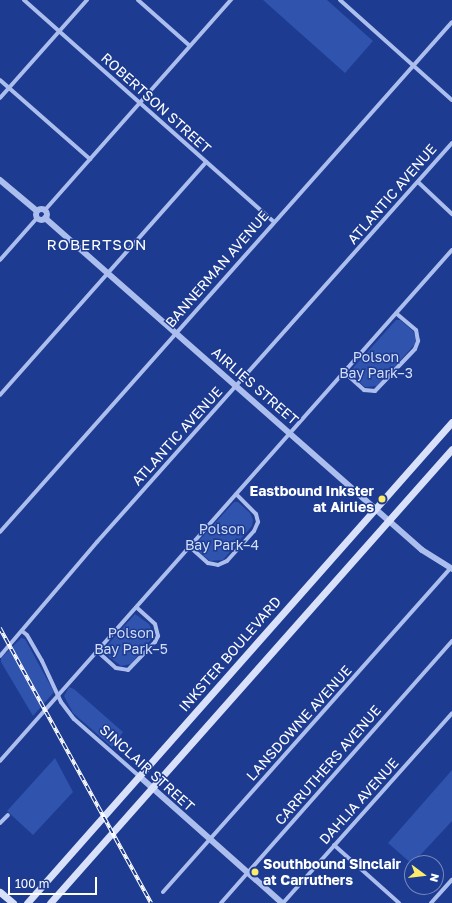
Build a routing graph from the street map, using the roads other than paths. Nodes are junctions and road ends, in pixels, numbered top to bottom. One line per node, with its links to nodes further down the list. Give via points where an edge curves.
1 (24, 0): 9 (street, ROBERTSON STREET)
2 (87, 0): 9 (street)
3 (138, 0): 10 (street)
4 (231, 0): 10 (street)
5 (340, 0): 7 (street)
6 (349, 0): 7 (street)
7 (345, 5): 11 (street)
8 (452, 22): 11 (street, BANNERMAN AVENUE)
9 (60, 32): 13 (street); 16 (street, ROBERTSON STREET)
10 (190, 46): 16 (street)
11 (414, 66): 15 (street); 27 (street, BANNERMAN AVENUE)
12 (0, 80): 13 (street)
13 (9, 88): 14 (street); 18 (street)
14 (0, 98)
15 (452, 100)
16 (140, 103): 18 (street); 19 (street, ROBERTSON STREET)
17 (452, 143): 21 (street, ATLANTIC AVENUE)
18 (90, 159): 22 (street)
19 (206, 162): 27 (street, ROBERTSON STREET); 30 (street)
20 (0, 180): 23 (street)
21 (418, 182): 24 (street); 34 (street, ATLANTIC AVENUE)
22 (45, 210): 23 (street); 26 (street)
23 (36, 211): 25 (street)
24 (452, 214)
25 (37, 218): 26 (street); 29 (street)
26 (45, 218): 30 (street, AIRLIES STREET)
27 (274, 222): 32 (street, BANNERMAN AVENUE)
28 (451, 251): 31 (street)
29 (0, 260)
30 (109, 272): 32 (street, AIRLIES STREET); 35 (street)
31 (396, 313): 33 (street); 33 (street, via 416,330 418,341 415,349 375,391 364,390)
32 (176, 333): 34 (street, AIRLIES STREET); 42 (street, BANNERMAN AVENUE)
33 (344, 372): 37 (street)
34 (237, 386): 37 (street, AIRLIES STREET); 46 (street, ATLANTIC AVENUE, via 96,542)
35 (0, 395)
36 (452, 422): 40 (main road, INKSTER BOULEVARD)
37 (290, 433): 39 (street); 40 (street, AIRLIES STREET)
38 (452, 449): 41 (main road)
39 (236, 494): 43 (street); 43 (street, via 256,514 258,522 254,531 227,561 218,565 208,563)
40 (375, 508): 41 (street, AIRLIES STREET); 53 (main road, INKSTER BOULEVARD)
41 (389, 520): 44 (street, AIRLIES STREET, via 427,554); 54 (main road)
42 (0, 532)
43 (190, 546): 45 (street)
44 (451, 569): 57 (street, LANSDOWNE AVENUE)
45 (136, 607): 48 (street); 48 (street, via 155,624 158,636 155,642 128,670 116,668)
46 (22, 631): 49 (street, ATLANTIC AVENUE); 50 (street, SINCLAIR STREET, via 27,635)
47 (452, 641): 59 (street, CARRUTHERS AVENUE)
48 (97, 651): 50 (street)
49 (0, 656)
50 (59, 695): 52 (street); 53 (street, SINCLAIR STREET, via 61,702 74,718)
51 (452, 713): 58 (street, DAHLIA AVENUE)
52 (0, 761)
53 (139, 776): 54 (street, SINCLAIR STREET); 65 (main road, INKSTER BOULEVARD)
54 (152, 788): 57 (street, SINCLAIR STREET); 66 (main road)
55 (8, 815): 56 (street)
56 (0, 823)
57 (210, 840): 59 (street, SINCLAIR STREET); 62 (street, LANSDOWNE AVENUE)
58 (334, 845): 63 (street, DAHLIA AVENUE); 68 (street)
59 (248, 873): 63 (street, SINCLAIR STREET); 67 (street, CARRUTHERS AVENUE)
60 (452, 880): 69 (street)
61 (0, 892): 64 (main road)
62 (163, 892)
63 (280, 902)
64 (12, 903)
65 (27, 903)
66 (50, 903)
67 (221, 903)
68 (399, 903)
69 (431, 903)

